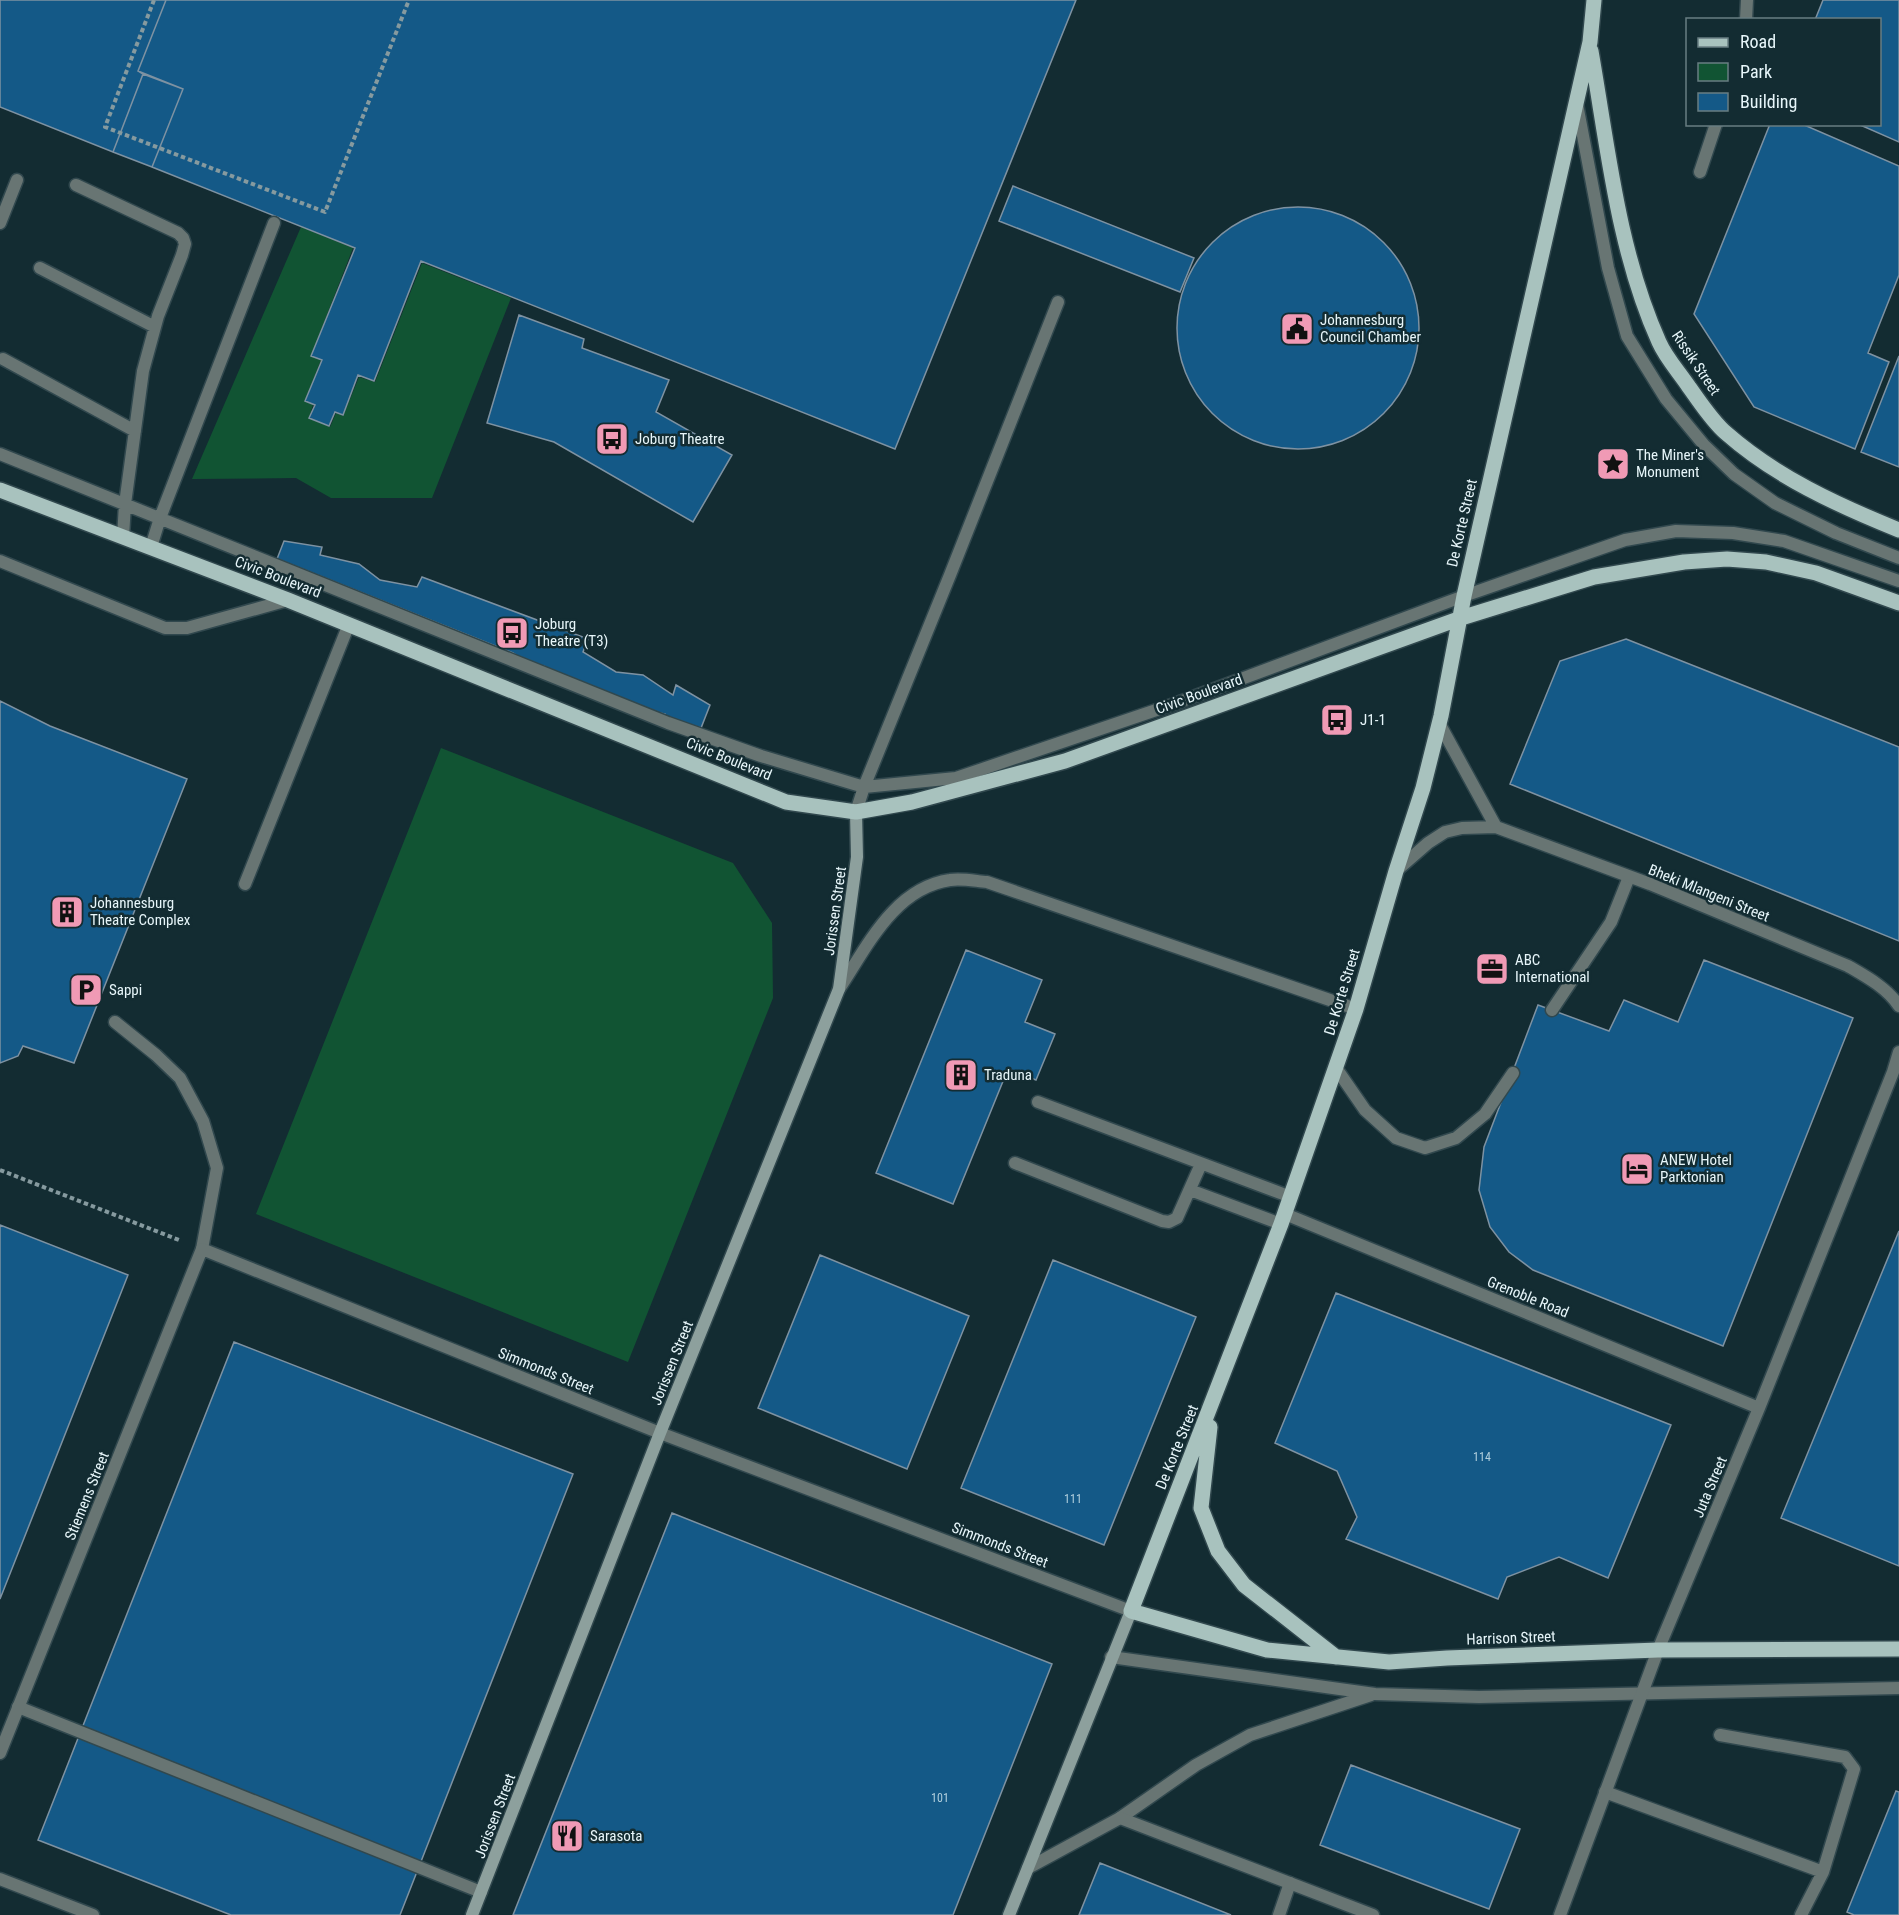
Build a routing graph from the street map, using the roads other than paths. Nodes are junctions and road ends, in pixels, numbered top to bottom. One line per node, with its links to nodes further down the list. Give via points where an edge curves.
1 (1594, 0): 4 (main road)
2 (1747, 0): 3 (street)
3 (1746, 18)
4 (1590, 42): 5 (main road, De Korte Street); 21 (main road, Rissik Street, via 1614,189 1635,279 1660,344 1724,432 1748,451 1798,485)
5 (1576, 100): 24 (street, via 1608,268 1627,336 1666,399 1734,474 1775,503); 27 (main road, De Korte Street)
6 (1715, 126): 7 (street)
7 (1700, 172)
8 (17, 180): 10 (street)
9 (76, 185): 14 (street, via 183,238 182,255)
10 (0, 223)
11 (274, 223): 20 (street)
12 (40, 268): 14 (street)
13 (1058, 302): 33 (street)
14 (155, 327): 16 (street, via 143,371)
15 (3, 359): 16 (street)
16 (135, 431): 19 (street)
17 (0, 454): 19 (street)
18 (0, 490): 22 (main road, Civic Boulevard)
19 (125, 504): 20 (street); 22 (street)
20 (160, 518): 23 (street); 33 (street, via 668,723)
21 (1899, 530)
22 (123, 537): 23 (main road, Civic Boulevard)
23 (151, 547): 28 (main road, Civic Boulevard)
24 (1899, 558)
25 (0, 561): 28 (street, via 165,628 187,628)
26 (1899, 581): 27 (street, via 1784,541 1733,533 1676,531 1625,540)
27 (1464, 596): 30 (main road, De Korte Street); 33 (street, via 1174,704 956,778)
28 (288, 600): 31 (main road, Civic Boulevard)
29 (1899, 603): 30 (main road, via 1816,573 1766,562 1726,559 1594,577)
30 (1461, 618): 32 (main road, De Korte Street); 34 (main road, Civic Boulevard, via 1065,761 912,802)
31 (349, 624): 34 (main road, Civic Boulevard, via 786,802); 38 (street)
32 (1439, 723): 35 (street); 36 (main road, De Korte Street, via 1423,789)
33 (864, 787): 34 (street)
34 (856, 812): 39 (main road, Jorissen Street, via 857,857)
35 (1496, 827): 36 (street, Bheki Mlangeni Street, via 1445,832); 37 (street, Bheki Mlangeni Street)
36 (1396, 871): 41 (main road, De Korte Street)
37 (1629, 877): 40 (street, Bheki Mlangeni Street, via 1848,966 1877,984); 42 (street, via 1611,922)
38 (245, 884)
39 (839, 989): 41 (street, via 887,918 917,890 959,880 987,882); 56 (main road, Jorissen Street)
40 (1899, 1006)
41 (1356, 1009): 45 (main road, De Korte Street)
42 (1552, 1010)
43 (115, 1022): 53 (street, via 180,1078 203,1121 218,1168)
44 (1899, 1052): 55 (street, Juta Street)
45 (1336, 1068): 46 (street, via 1365,1110 1396,1138 1425,1148 1456,1138 1485,1114); 51 (main road, De Korte Street)
46 (1512, 1073)
47 (1038, 1102): 49 (street)
48 (1015, 1163): 50 (street, via 1162,1221 1177,1218)
49 (1201, 1164): 50 (street); 51 (street)
50 (1190, 1190): 52 (street, Grenoble Road)
51 (1291, 1197): 52 (main road, De Korte Street)
52 (1283, 1219): 54 (main road, De Korte Street); 55 (street, Grenoble Road)
53 (202, 1249): 56 (street, Simmonds Street); 65 (street, Stiemens Street)
54 (1212, 1406): 57 (main road, De Korte Street); 61 (main road, via 1201,1508 1218,1551 1244,1586)
55 (1759, 1408): 59 (street, Juta Street)
56 (660, 1433): 57 (street, Simmonds Street); 74 (main road, Jorissen Street)
57 (1131, 1611): 60 (main road, De Korte Street); 61 (main road, Harrison Street, via 1267,1650)
58 (1899, 1649): 59 (main road, Harrison Street)
59 (1658, 1650): 61 (main road, Harrison Street, via 1389,1662); 64 (street, Juta Street)
60 (1111, 1657): 63 (street); 70 (main road, De Korte Street)
61 (1336, 1657)
62 (1899, 1688): 64 (street)
63 (1375, 1694): 64 (street); 69 (street, via 1250,1735 1196,1765)
64 (1641, 1695): 68 (street, Juta Street)
65 (18, 1707): 67 (street, Stiemens Street); 74 (street)
66 (1720, 1735): 71 (street, via 1845,1757 1850,1762 1854,1768)
67 (0, 1753)
68 (1605, 1792): 71 (street); 80 (street, Juta Street)
69 (1120, 1818): 70 (street); 73 (street)
70 (1028, 1868): 77 (main road, De Korte Street)
71 (1823, 1872): 81 (street)
72 (0, 1879): 75 (street)
73 (1290, 1883): 78 (street); 79 (street)
74 (481, 1892): 76 (main road, Jorissen Street)
75 (93, 1915)
76 (472, 1915)
77 (1009, 1915)
78 (1279, 1915)
79 (1373, 1915)
80 (1560, 1915)
81 (1802, 1915)

